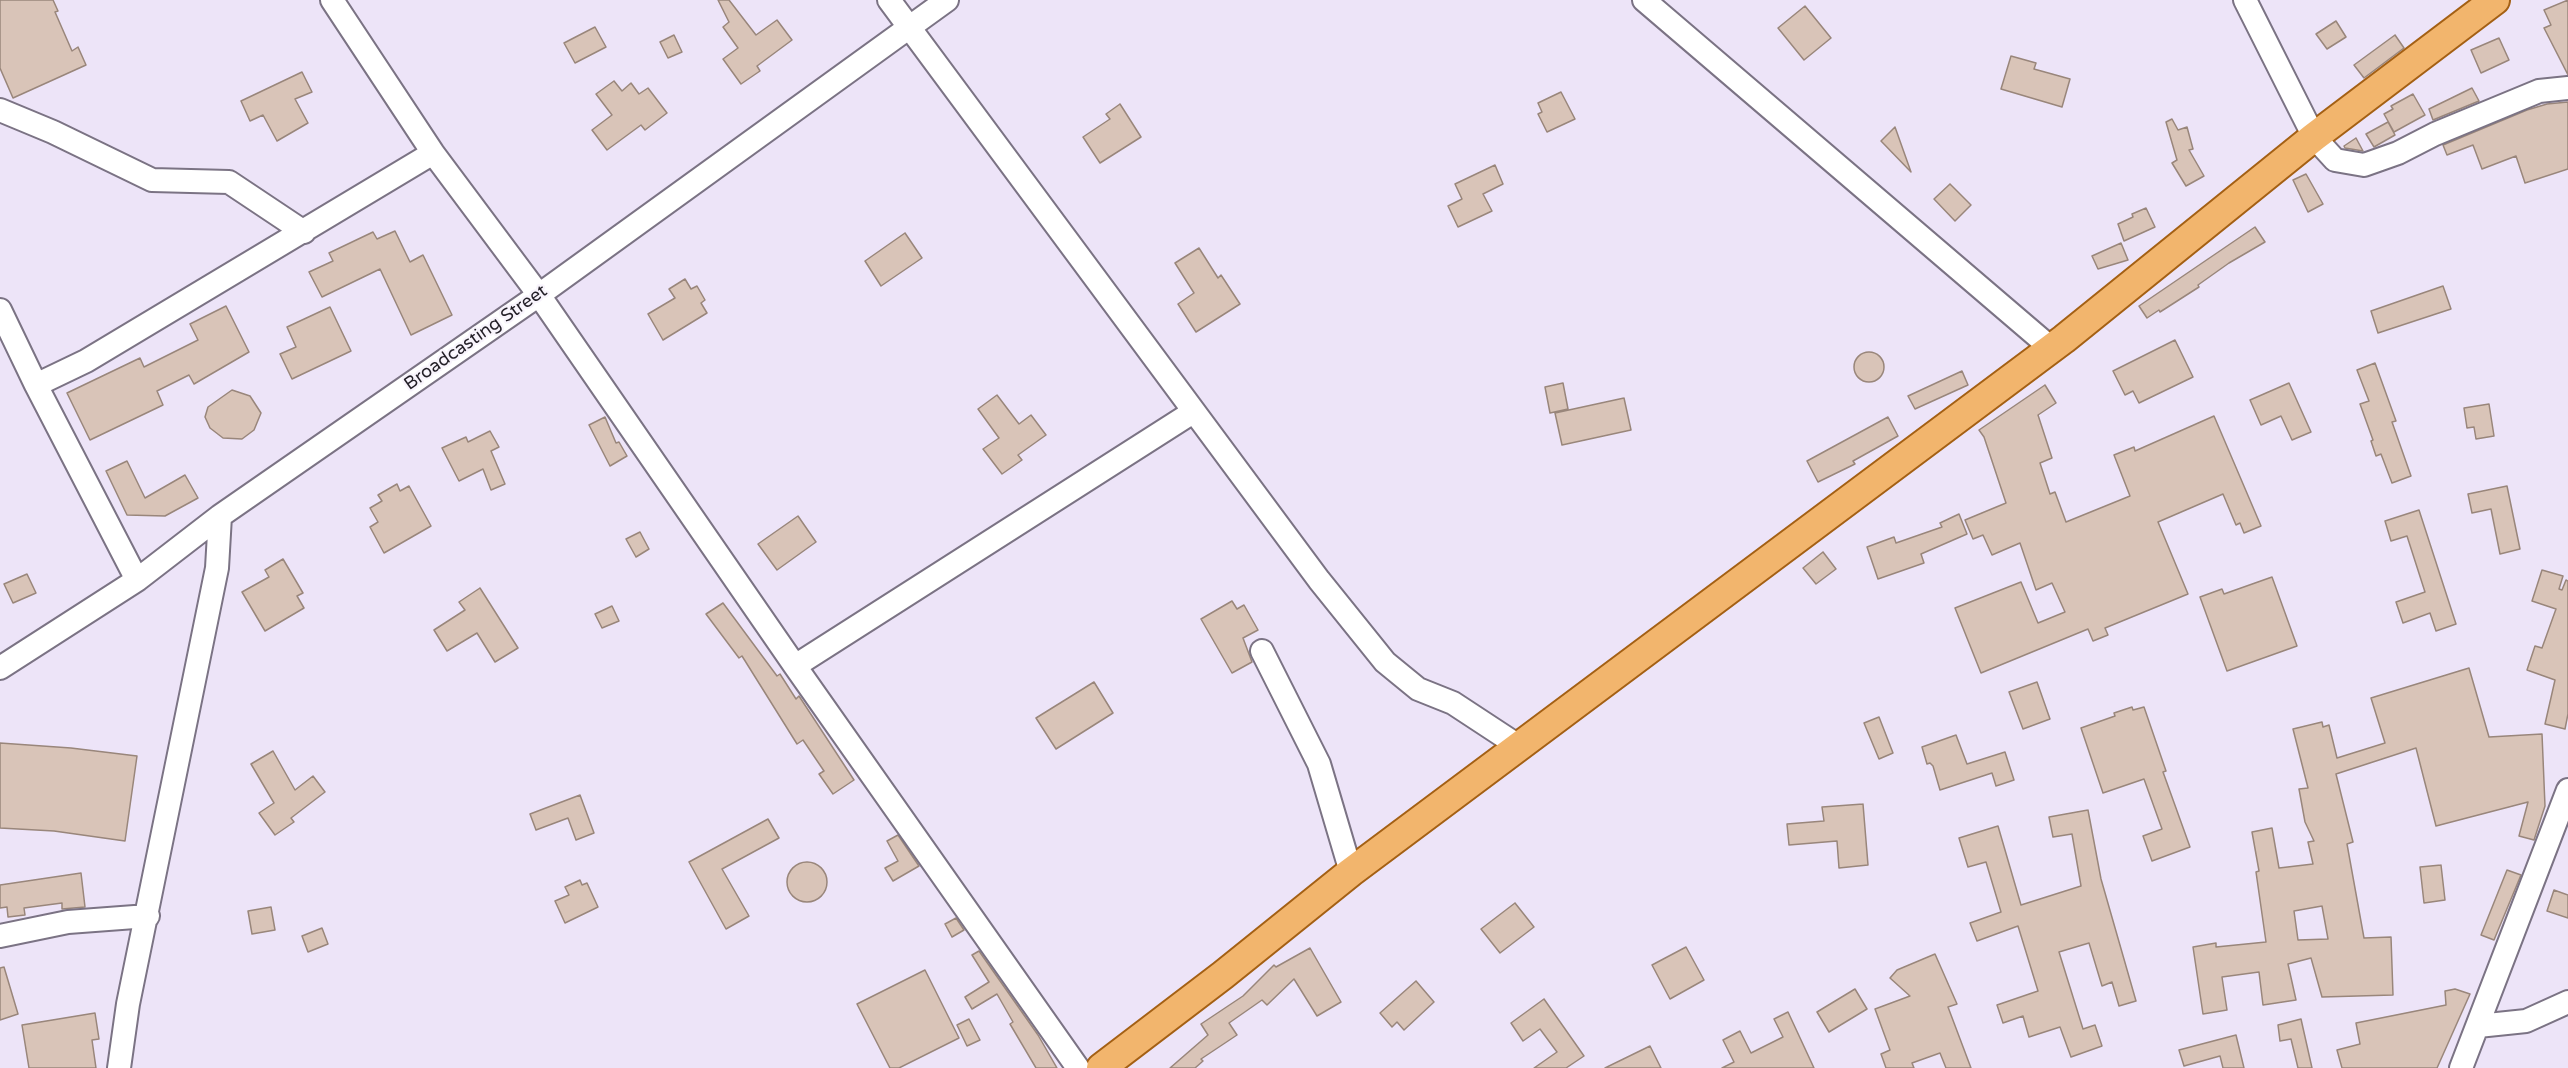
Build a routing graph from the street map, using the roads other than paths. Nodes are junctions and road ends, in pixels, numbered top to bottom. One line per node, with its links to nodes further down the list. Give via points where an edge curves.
1 (332, 0): 11 (street)
2 (889, 0): 7 (street)
3 (947, 0): 7 (street, Broadcasting Street)
4 (1644, 0): 15 (street)
5 (2245, 0): 10 (street)
6 (2495, 0): 10 (main road)
7 (910, 25): 13 (street, Broadcasting Street); 17 (street)
8 (2568, 88): 10 (street, via 2539,92 2364,165 2335,160)
9 (0, 110): 12 (street, via 152,180 229,182)
10 (2314, 137): 15 (main road)
11 (433, 153): 12 (street); 13 (street)
12 (304, 232): 16 (street, via 86,361)
13 (539, 295): 18 (street, Broadcasting Street); 21 (street)
14 (0, 310): 16 (street)
15 (2050, 348): 23 (main road)
16 (36, 385): 19 (street)
17 (1193, 412): 21 (street); 23 (street, via 1385,662 1418,689 1453,703)
18 (220, 516): 19 (street, Broadcasting Street); 26 (street, via 218,568)
19 (137, 580): 22 (street, Broadcasting Street)
20 (1262, 651): 25 (street, via 1319,764)
21 (795, 666): 31 (street)
22 (0, 668)
23 (1520, 747): 25 (main road)
24 (2568, 790): 29 (street)
25 (1351, 872): 32 (main road)
26 (148, 916): 27 (street, via 68,922); 30 (street, via 128,1004)
27 (0, 936)
28 (2568, 1002): 29 (street, via 2526,1022)
29 (2478, 1026): 33 (street)
30 (119, 1068)
31 (1078, 1068)
32 (1101, 1068)
33 (2461, 1068)

